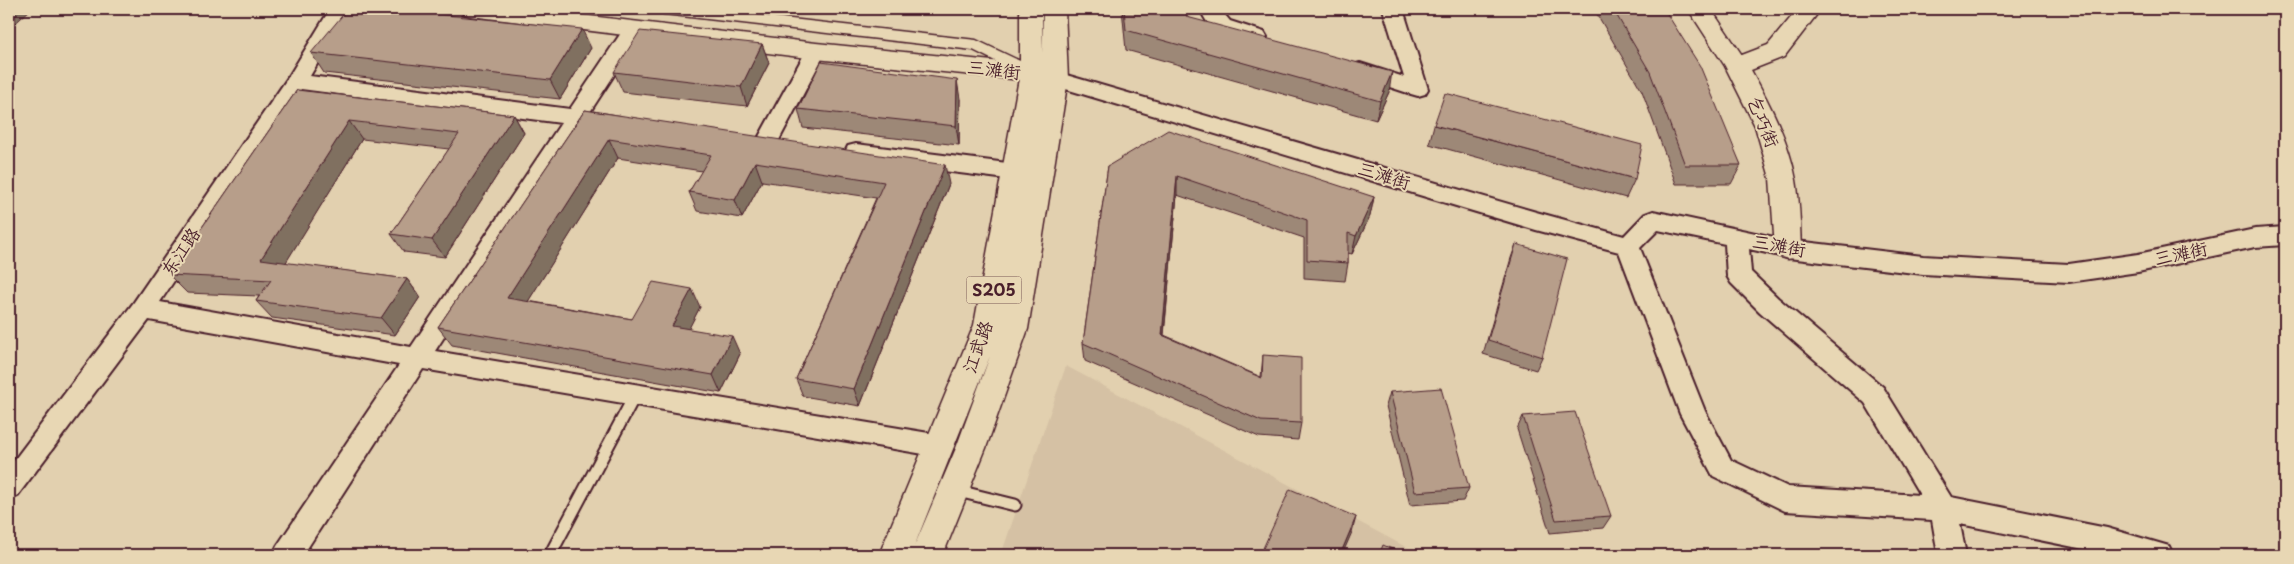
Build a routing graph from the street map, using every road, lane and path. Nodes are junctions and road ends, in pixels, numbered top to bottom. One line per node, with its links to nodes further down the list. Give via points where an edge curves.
1 (340, 9): 16 (street, 东江路)
2 (471, 9): 10 (main road, 三滩街)
3 (664, 9): 15 (street, via 976,45)
4 (1031, 9): 15 (main road, 江武路 / S205)
5 (1054, 9): 15 (main road, 江武路 / S205)
6 (1210, 9): 11 (street, via 1216,19 1230,29)
7 (1393, 9): 13 (street, via 1418,89)
8 (1699, 9): 14 (main road, 乞巧街)
9 (1810, 9): 14 (main road, via 1776,51)
10 (634, 29): 12 (main road, 三滩街); 17 (street)
11 (1277, 43)
12 (816, 51): 15 (main road, 三滩街); 19 (street)
13 (1343, 64)
14 (1738, 66): 25 (main road, 乞巧街, via 1761,112 1781,170)
15 (1044, 76): 21 (main road, 江武路 / S205, via 1024,128); 24 (street, 三滩街); 31 (main road, 江武路 / S205, via 1014,329)
16 (296, 81): 17 (street); 26 (street, 东江路)
17 (575, 118): 18 (street); 27 (street)
18 (633, 125)
19 (767, 142)
20 (834, 150): 21 (street)
21 (1015, 172): 29 (main road, 江武路 / S205, via 988,325)
22 (2285, 236): 25 (street, 三滩街, via 2255,238 2138,263 2069,273 1923,265)
23 (1736, 238): 24 (street, 三滩街, via 1653,220); 25 (street, 三滩街); 33 (street, via 1739,276 1874,395)
24 (1628, 246): 33 (street, via 1693,414 1722,468 1785,499)
25 (1788, 249)
26 (143, 309): 27 (street); 30 (street, 东江路)
27 (417, 358): 28 (street); 34 (street)
28 (635, 395): 29 (street); 35 (lane)
29 (941, 446): 36 (main road, 江武路 / S205)
30 (9, 487)
31 (954, 490): 32 (lane); 37 (main road, 江武路 / S205)
32 (1015, 505)
33 (1943, 508): 38 (street); 39 (street, via 2106,540)
34 (286, 555)
35 (550, 555)
36 (895, 555)
37 (927, 555)
38 (1952, 555)
39 (2159, 555)

